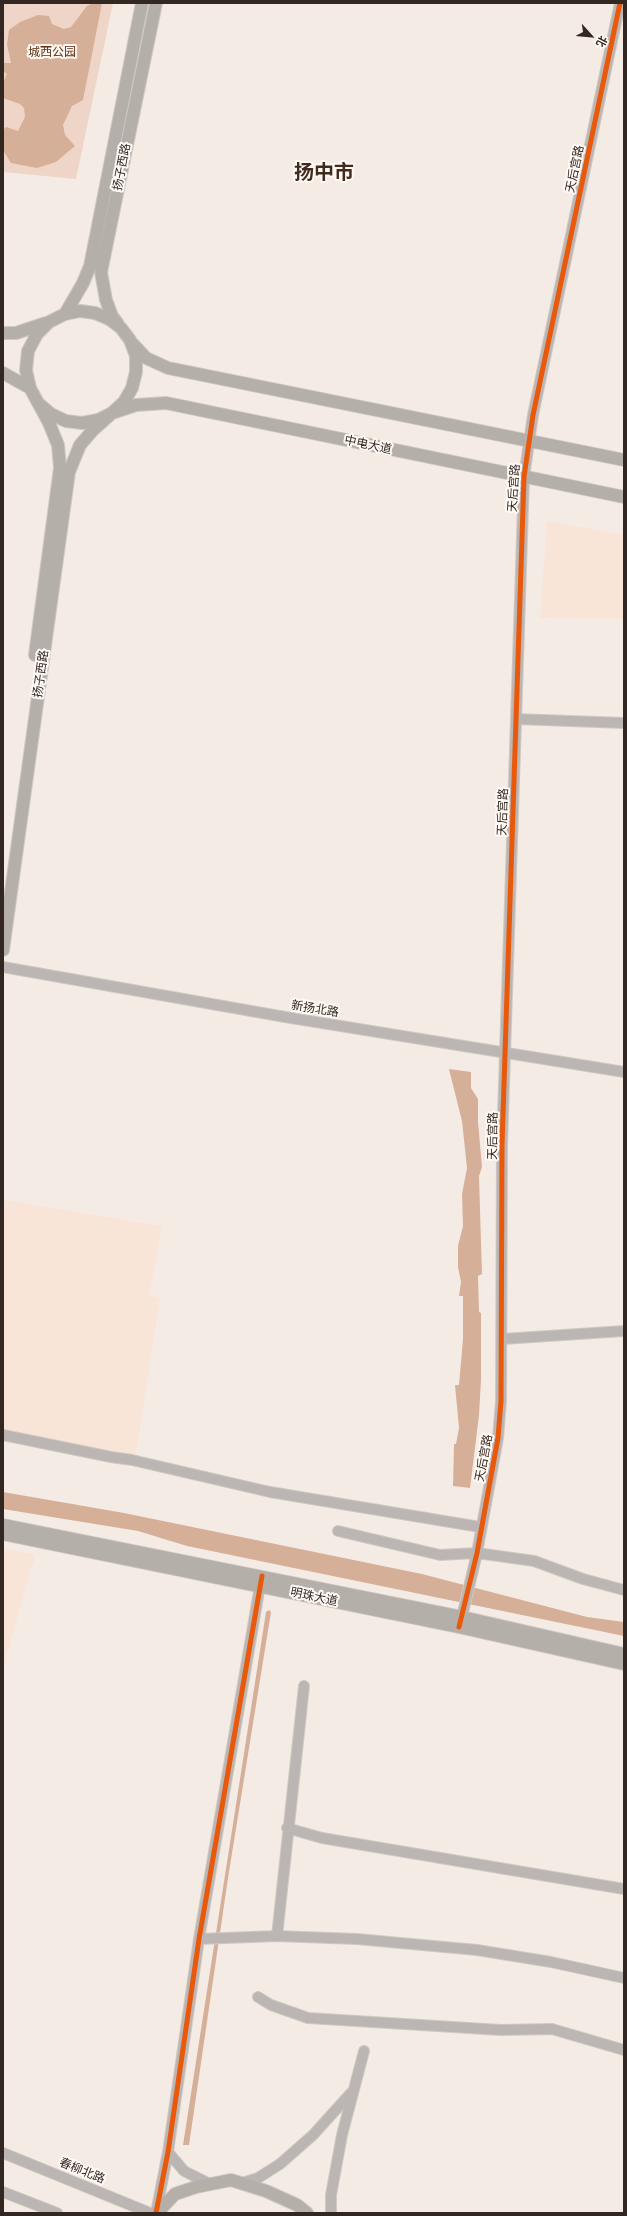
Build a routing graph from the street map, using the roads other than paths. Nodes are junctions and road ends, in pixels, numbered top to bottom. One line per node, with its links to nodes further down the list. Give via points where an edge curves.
1 (142, 3): 4 (main road, 扬子西路, via 90,266)
2 (156, 3): 6 (main road, 扬子西路, via 101,272 106,300 112,316)
3 (620, 3): 13 (street, 天后宫路)
4 (65, 314): 5 (main road); 6 (main road, via 95,313)
5 (49, 322): 7 (main road, via 16,333); 10 (main road, via 37,334 28,351 26,370)
6 (121, 328): 8 (main road)
7 (3, 333)
8 (130, 340): 12 (main road, via 136,356 136,372 132,388 124,402); 13 (main road, via 146,358 168,368)
9 (3, 373): 10 (main road)
10 (30, 388): 11 (main road)
11 (38, 403): 12 (main road, via 51,414 71,422 98,420); 19 (main road, 扬子西路, via 58,445 60,468)
12 (112, 413): 15 (main road, 中电大道, via 136,405 166,403); 20 (main road, 扬子西路, via 80,444 68,472)
13 (529, 442): 14 (main road); 15 (street, 天后宫路)
14 (624, 460)
15 (524, 476): 16 (main road, 中电大道); 17 (street, 天后宫路)
16 (624, 497)
17 (516, 719): 18 (street); 22 (street, 天后宫路)
18 (624, 723)
19 (3, 896)
20 (3, 950)
21 (3, 967): 22 (street, 新扬北路)
22 (505, 1053): 23 (street, 新扬北路); 25 (street, 天后宫路, via 502,1145)
23 (624, 1072)
24 (624, 1331): 25 (street)
25 (503, 1339): 28 (street, 天后宫路, via 498,1438)
26 (3, 1435): 28 (street, via 132,1460 270,1492)
27 (3, 1525): 32 (main road, 明珠大道)
28 (480, 1527): 31 (street, 天后宫路)
29 (338, 1531): 31 (street, via 440,1555)
30 (3, 1534): 32 (main road, 明珠大道)
31 (476, 1553): 33 (street, via 534,1561 583,1579); 34 (street, 天后宫路)
32 (261, 1581): 34 (main road, 明珠大道); 41 (street)
33 (624, 1590)
34 (462, 1618): 35 (main road, 明珠大道); 36 (main road, 明珠大道)
35 (624, 1654)
36 (624, 1664)
37 (304, 1686): 38 (street)
38 (287, 1828): 39 (street, via 322,1838); 40 (street)
39 (624, 1889)
40 (277, 1936): 41 (street); 42 (street, via 357,1939 477,1950 551,1962)
41 (202, 1939): 47 (street)
42 (624, 1978)
43 (258, 1997): 44 (street, via 271,2005 308,2018 500,2030 552,2029)
44 (624, 2050)
45 (364, 2051): 46 (street)
46 (352, 2092): 49 (street, via 313,2134 280,2164 258,2178); 56 (street, via 340,2142)
47 (168, 2152): 50 (street, via 184,2171); 54 (street)
48 (3, 2153): 53 (street, 春柳北路)
49 (242, 2183): 50 (main road, via 231,2180); 55 (main road, via 297,2205)
50 (210, 2184): 54 (main road, via 175,2194)
51 (3, 2192): 52 (street)
52 (57, 2213)
53 (150, 2213)
54 (157, 2213)
55 (307, 2213)
56 (330, 2213)

